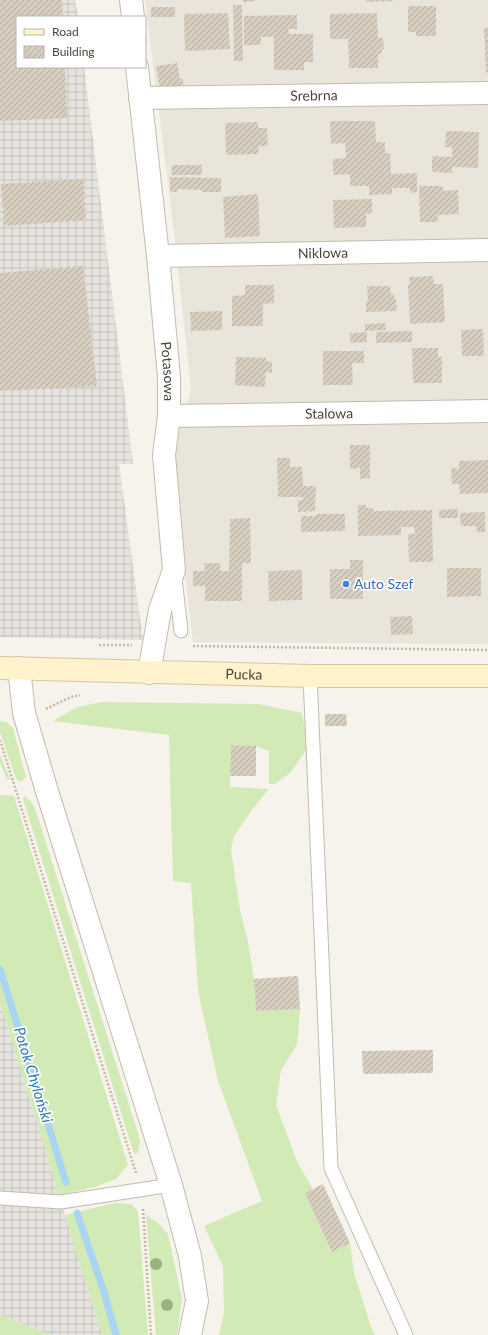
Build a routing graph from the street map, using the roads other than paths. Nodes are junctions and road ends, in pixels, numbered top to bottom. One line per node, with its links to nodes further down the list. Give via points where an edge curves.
1 (131, 0): 2 (street)
2 (132, 16)
3 (137, 68): 5 (street, Potasowa)
4 (488, 93): 5 (street, Srebrna)
5 (140, 98): 7 (street, Potasowa)
6 (488, 250): 7 (street, Niklowa)
7 (158, 256): 9 (street, Potasowa)
8 (488, 411): 9 (street, Stalowa)
9 (169, 416): 10 (street, Potasowa, via 164,455)
10 (174, 570): 11 (lane); 13 (street, Potasowa, via 160,610)
11 (181, 630)
12 (9, 668): 13 (street, Pucka); 16 (street)
13 (150, 672): 14 (street, Pucka)
14 (310, 676): 15 (street, Pucka); 19 (lane, via 331,1168)
15 (488, 676)
16 (171, 1185): 17 (lane, via 61,1202); 18 (street, via 190,1256 197,1301)
17 (0, 1198)
18 (190, 1335)
19 (406, 1335)

